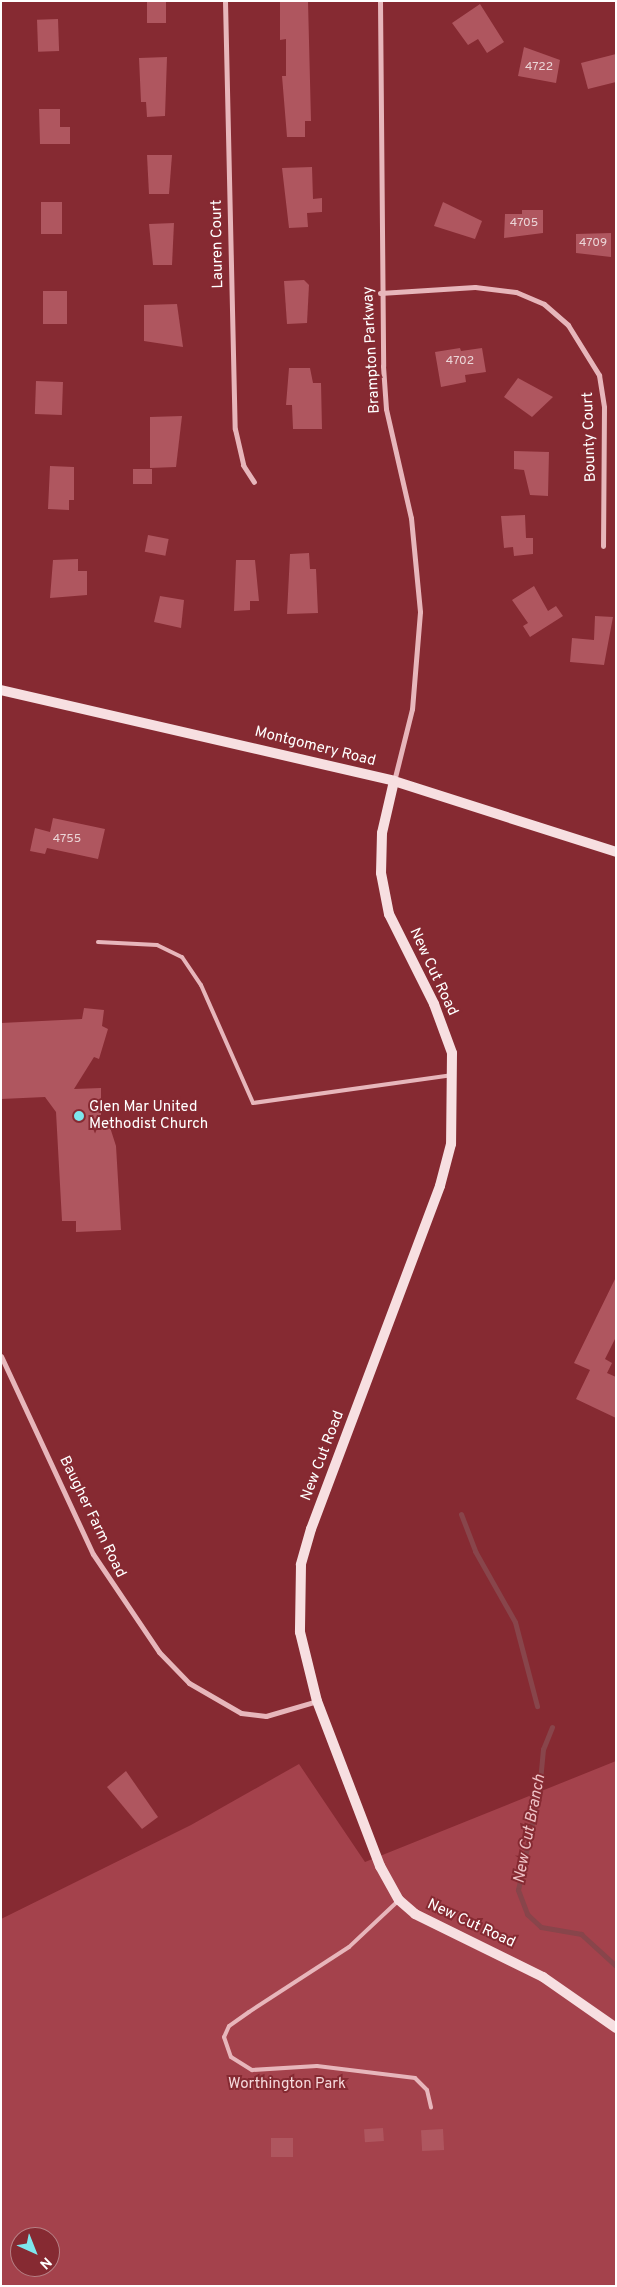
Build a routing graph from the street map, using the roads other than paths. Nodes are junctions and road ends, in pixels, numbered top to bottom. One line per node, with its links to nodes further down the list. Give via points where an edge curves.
1 (225, 1): 4 (street, Lauren Court, via 235,428 243,465)
2 (380, 1): 3 (street, Brampton Parkway)
3 (380, 293): 5 (street, Bounty Court, via 475,287 516,292 544,304 568,325 599,374 604,407); 7 (street, Brampton Parkway, via 386,409 411,518 420,612 412,709)
4 (254, 482)
5 (604, 546)
6 (1, 690): 7 (street, Montgomery Road)
7 (394, 781): 8 (street, Montgomery Road); 10 (street, New Cut Road, via 382,833 381,873 389,914 434,1004 452,1053)
8 (616, 852)
9 (98, 942): 10 (lane, via 157,945 182,957 201,985 254,1103)
10 (454, 1075): 12 (street, New Cut Road, via 452,1144 440,1186 301,1565 300,1632)
11 (1, 1356): 12 (street, Baugher Farm Road, via 93,1554 158,1652 217,1703 241,1713 266,1716)
12 (317, 1701): 13 (street, New Cut Road, via 380,1866)
13 (399, 1900): 14 (street, New Cut Road, via 415,1914 543,1977); 15 (lane, via 349,1947 229,2026 224,2037 231,2057 252,2070 317,2066 415,2078 427,2090)
14 (616, 2028)
15 (431, 2108)

